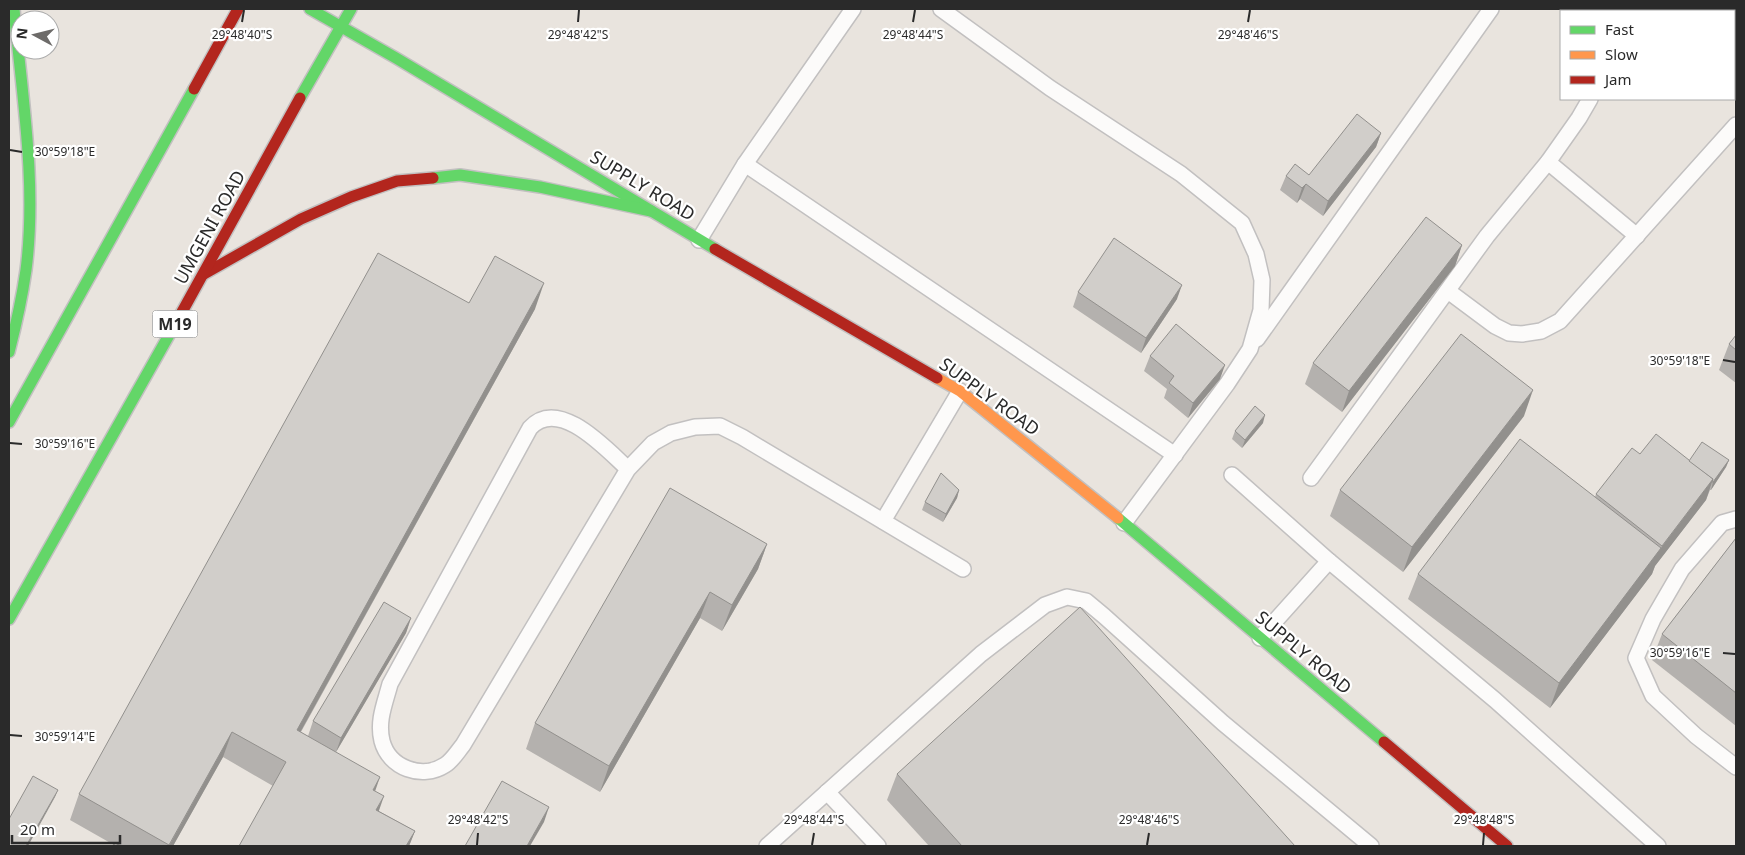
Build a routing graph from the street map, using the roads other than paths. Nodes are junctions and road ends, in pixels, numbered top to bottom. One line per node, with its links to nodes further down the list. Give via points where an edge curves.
1 (14, 9): 19 (main road, via 27,152 28,219 25,281)
2 (238, 9): 21 (main road)
3 (310, 9): 8 (main road, SUPPLY ROAD)
4 (351, 9): 8 (main road, UMGENI ROAD / M19)
5 (853, 9): 12 (lane)
6 (941, 9): 18 (lane, via 1050,88 1181,174 1242,223 1256,254 1262,280 1261,310)
7 (1491, 9): 18 (lane)
8 (341, 28): 13 (main road, SUPPLY ROAD); 16 (main road, UMGENI ROAD / M19)
9 (1589, 100): 11 (lane)
10 (1736, 126): 14 (lane)
11 (1548, 162): 14 (lane); 17 (lane, via 1487,236)
12 (745, 164): 15 (lane); 22 (lane)
13 (651, 211): 15 (main road, SUPPLY ROAD); 16 (main road, via 540,187 460,176 397,181 301,219)
14 (1637, 236): 17 (lane, via 1560,321 1541,331 1508,333)
15 (698, 240): 20 (main road, SUPPLY ROAD)
16 (204, 274): 31 (main road, UMGENI ROAD / M19)
17 (1448, 290): 25 (lane)
18 (1250, 349): 22 (lane)
19 (9, 352)
20 (960, 391): 27 (lane); 28 (main road, SUPPLY ROAD)
21 (9, 422)
22 (1175, 455): 28 (lane)
23 (628, 469): 23 (lane, via 463,745 446,765 434,770 414,771 394,762 382,741 380,718 390,684 530,428 542,419 571,422); 27 (lane, via 653,444 671,433 696,426 720,426)
24 (1232, 474): 29 (lane)
25 (1311, 478)
26 (1736, 519): 33 (lane, via 1722,523 1682,569 1653,619 1636,658 1654,696 1696,736)
27 (883, 521): 30 (lane)
28 (1124, 523): 32 (main road, SUPPLY ROAD)
29 (1329, 561): 32 (lane); 39 (lane, via 1496,700)
30 (963, 570)
31 (9, 619)
32 (1260, 638): 38 (main road, SUPPLY ROAD)
33 (1736, 767)
34 (827, 792): 35 (lane); 36 (lane); 37 (lane, via 981,654 1045,605 1067,598 1086,601 1223,723)
35 (767, 846)
36 (878, 846)
37 (1370, 846)
38 (1507, 846)
39 (1658, 846)

